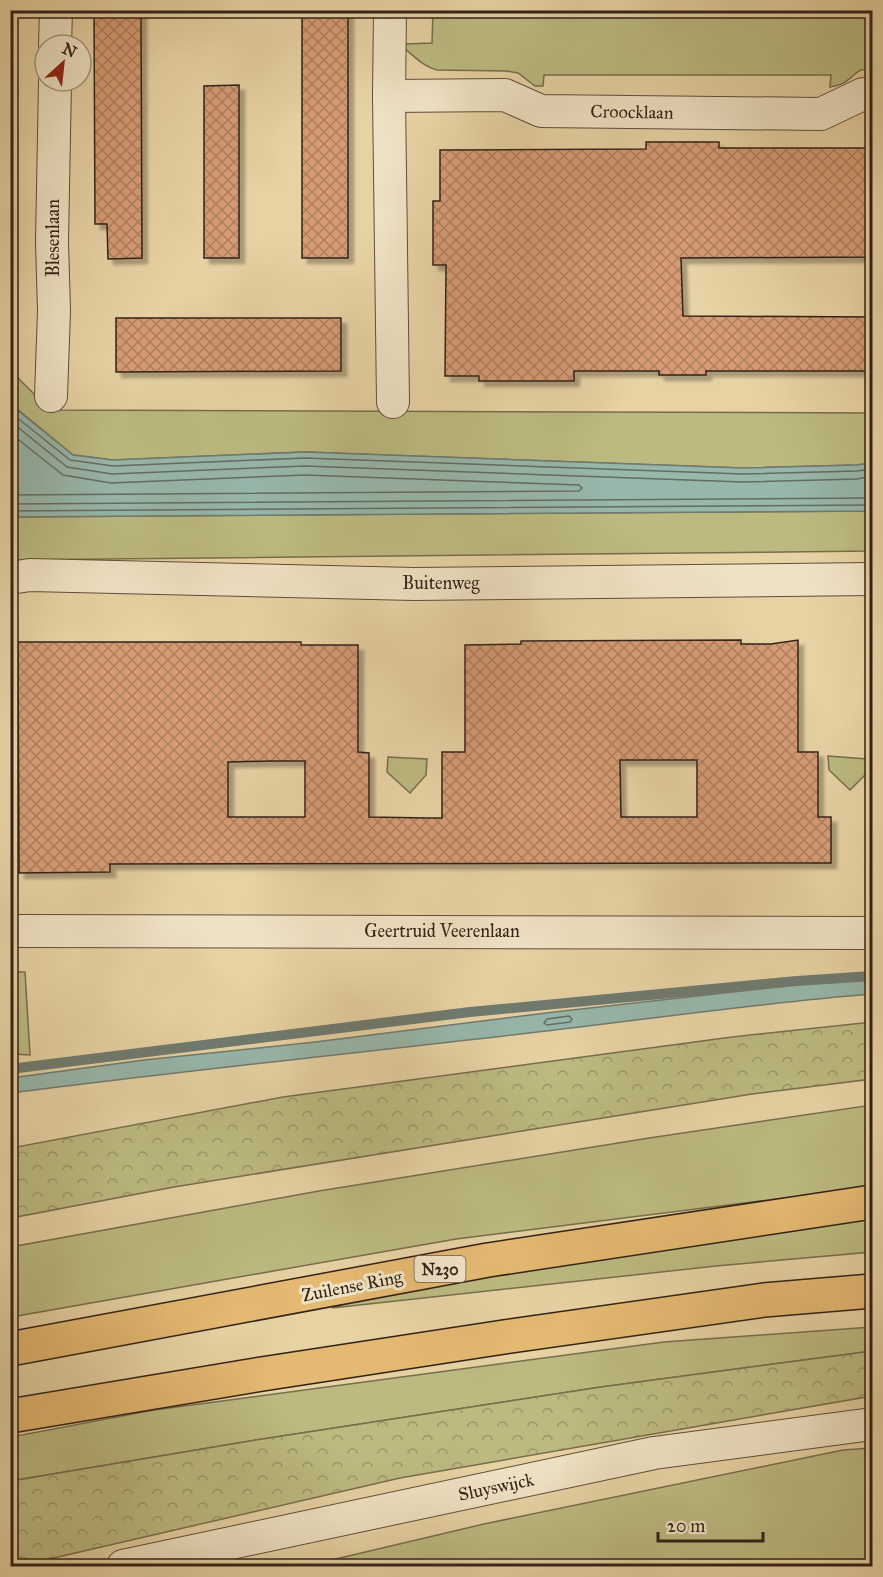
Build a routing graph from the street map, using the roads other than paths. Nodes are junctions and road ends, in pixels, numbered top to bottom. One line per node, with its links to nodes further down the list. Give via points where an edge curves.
1 (56, 10): 3 (street)
2 (390, 10): 6 (street)
3 (56, 33)
4 (55, 93): 7 (street, Blesenlaan)
5 (873, 94): 6 (street, Croocklaan, via 863,94 821,114 541,111 505,95)
6 (389, 96): 8 (street)
7 (51, 396)
8 (393, 402)
9 (10, 578): 10 (street, Buitenweg, via 30,575 414,584)
10 (873, 579)
11 (10, 932): 12 (street, Geertruid Veerenlaan)
12 (873, 933)
13 (873, 1202): 15 (main road, Zuilense Ring / N230, via 488,1260)
14 (873, 1291): 16 (main road, via 764,1300 504,1337)
15 (10, 1349)
16 (10, 1416)
17 (873, 1424): 18 (street, Sluyswijck, via 654,1453)
18 (123, 1566)

